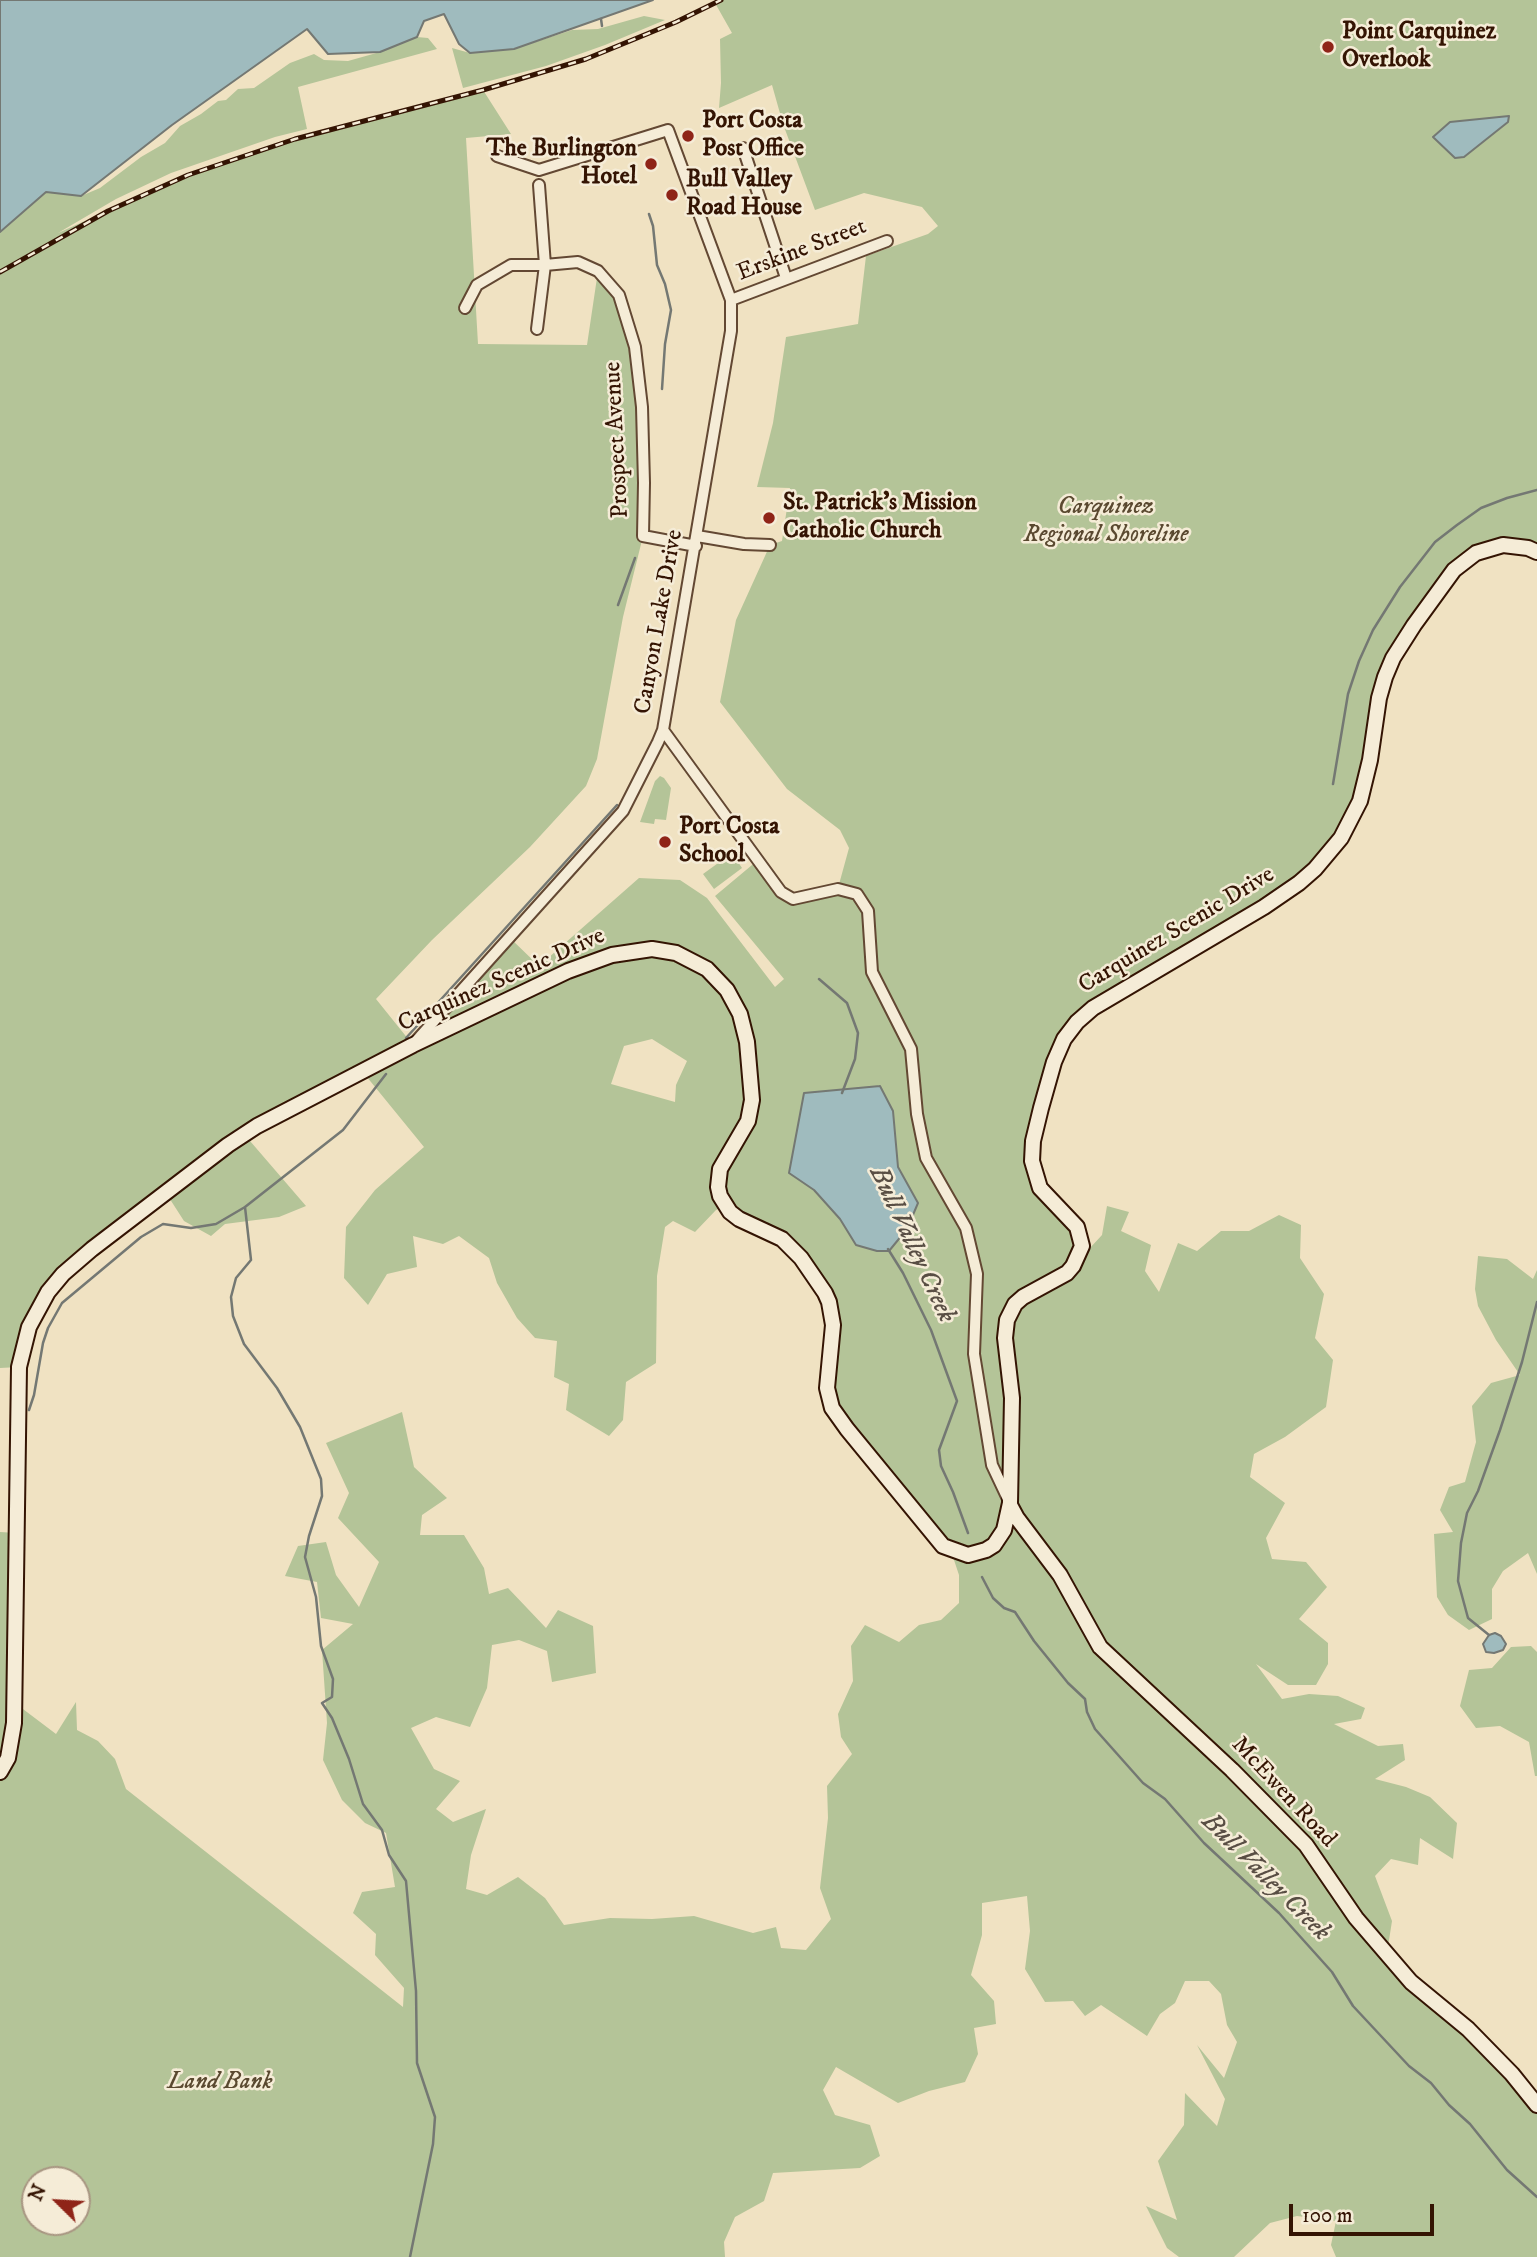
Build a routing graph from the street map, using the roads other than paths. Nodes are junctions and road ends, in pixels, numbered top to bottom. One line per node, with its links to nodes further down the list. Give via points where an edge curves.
1 (743, 148): 6 (street)
2 (497, 156): 7 (street, Canyon Lake Drive, via 539,170 668,130)
3 (539, 185): 5 (street)
4 (887, 241): 6 (street, Erskine Street)
5 (545, 265): 8 (street, Prospect Avenue, via 511,264 477,285); 9 (street); 10 (street, Prospect Avenue, via 578,262 593,267 619,295 635,347 642,407 643,536)
6 (786, 278): 7 (street, Erskine Street)
7 (731, 300): 10 (street, Canyon Lake Drive, via 731,331)
8 (465, 308)
9 (537, 329)
10 (696, 541): 11 (street, Prospect Avenue); 13 (street, Canyon Lake Drive)
11 (770, 545)
12 (1537, 552): 15 (street, Carquinez Scenic Drive, via 1503,545 1476,553 1454,570 1420,616 1385,677 1360,801 1341,838 1315,869 1264,907 1093,1008 1064,1039 1041,1108 1032,1161 1040,1188 1077,1227 1082,1246 1067,1273 1023,1297 1007,1320 1013,1398)
13 (663, 730): 14 (street, Canyon Lake Drive, via 622,811); 15 (street, via 781,892 793,899 838,889 857,894 868,911 872,972 911,1049 926,1158 966,1228 977,1274 974,1354 992,1465)
14 (413, 1045): 15 (street, Carquinez Scenic Drive, via 611,955 663,950 707,969 727,990 740,1014 752,1087 748,1121 720,1170 720,1196 739,1219 782,1239 801,1258 830,1302 833,1325 827,1377 832,1408 936,1539 951,1550 968,1555 994,1545 1004,1530); 16 (street, Carquinez Scenic Drive, via 291,1106 228,1144 80,1258 41,1303 19,1367 14,1723 12,1745)
15 (1010, 1503): 17 (street, McEwen Road, via 1060,1575 1100,1647 1306,1845 1356,1918 1411,1982 1468,2029)
16 (0, 1772)
17 (1537, 2105)

